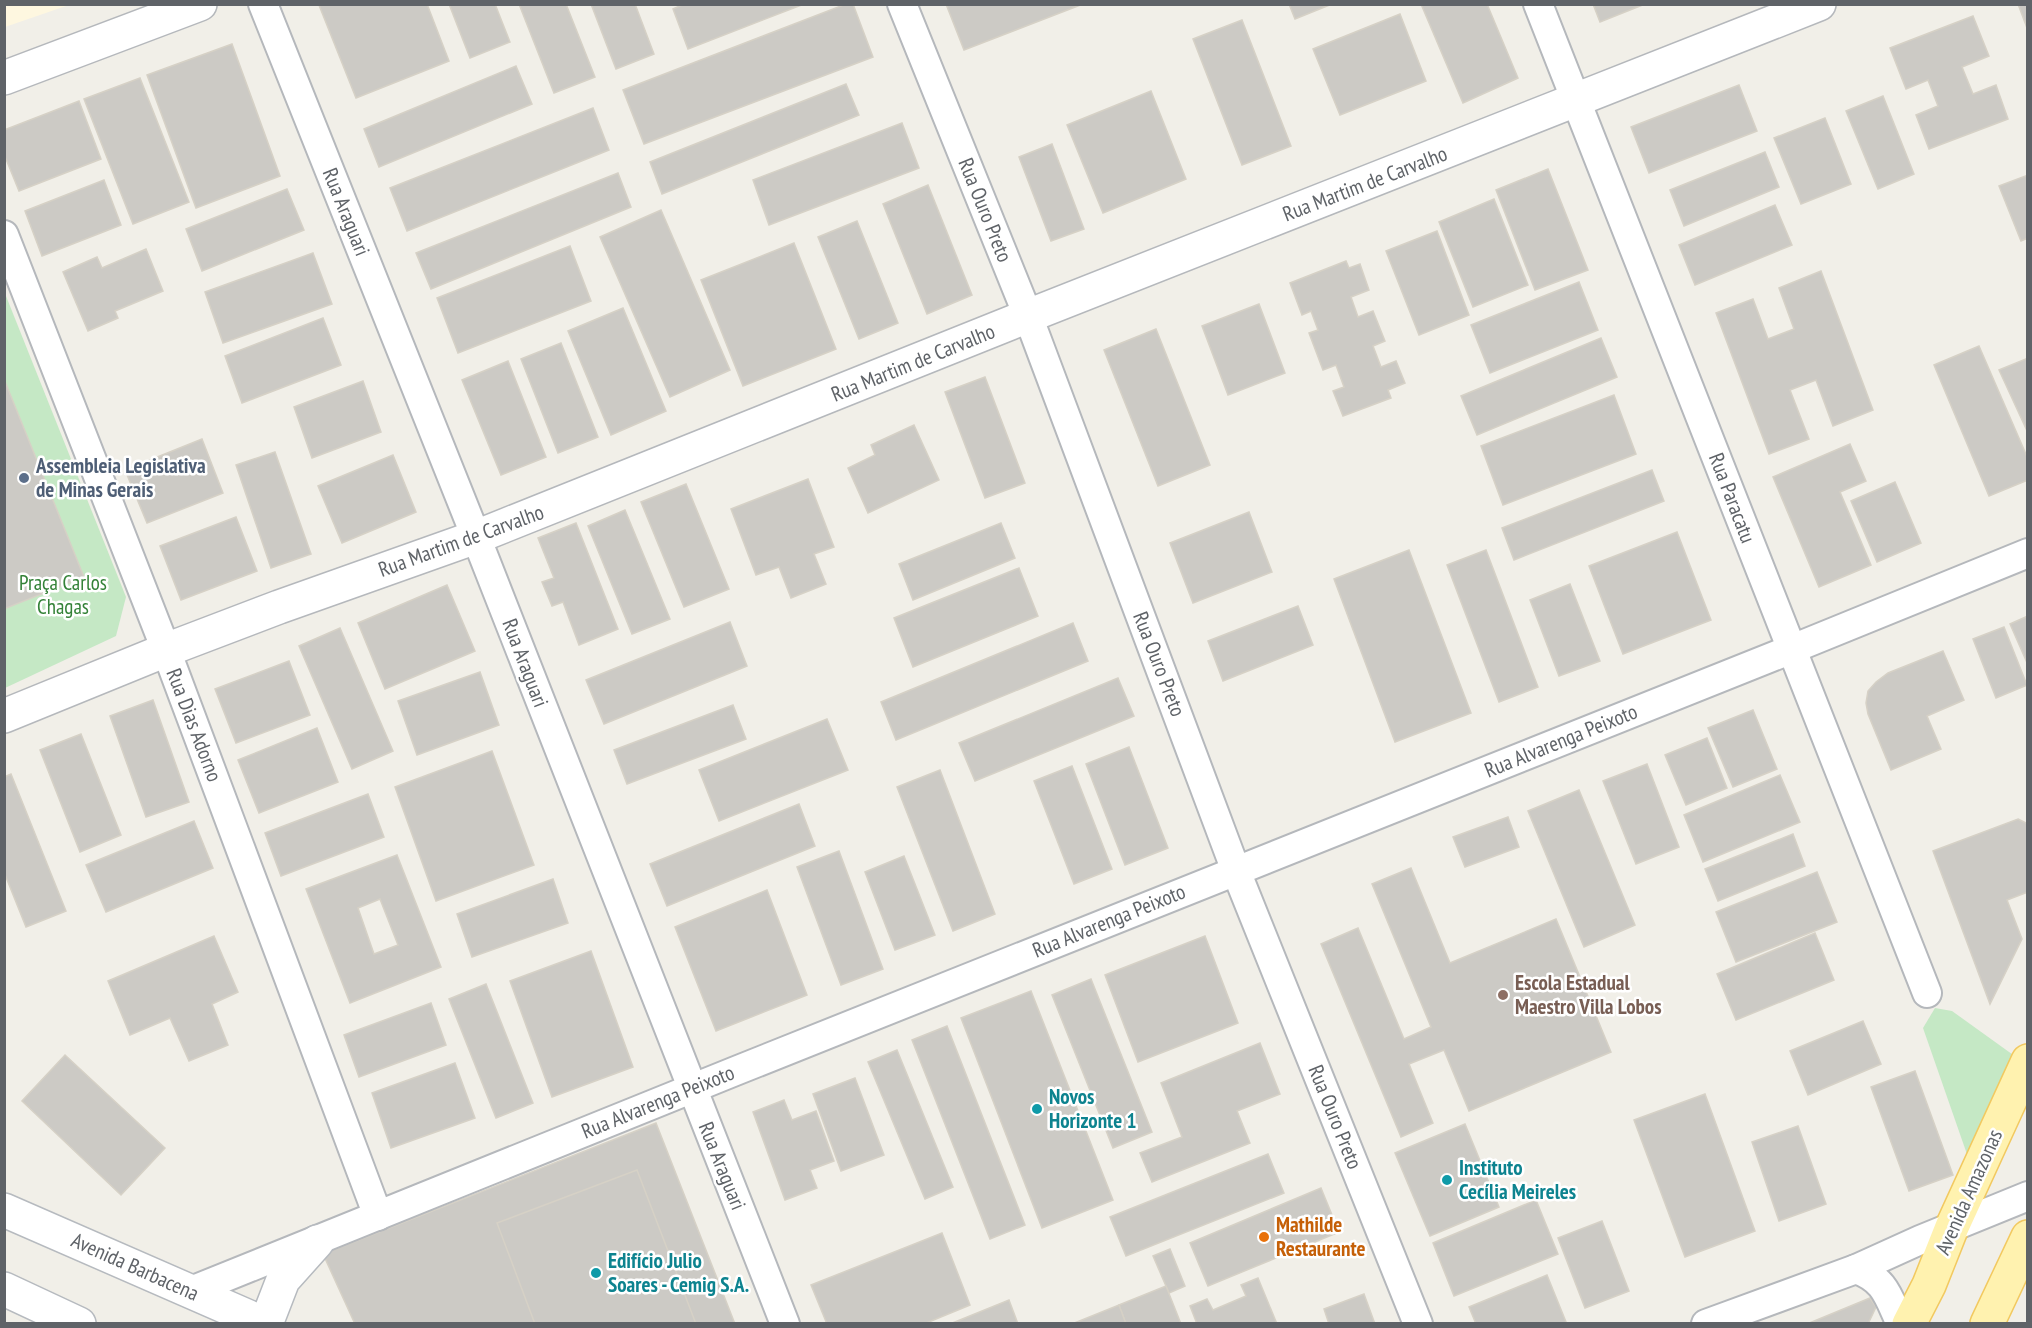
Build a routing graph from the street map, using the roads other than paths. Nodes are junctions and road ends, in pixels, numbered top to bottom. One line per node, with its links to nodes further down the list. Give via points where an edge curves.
1 (200, 4): 6 (street)
2 (263, 4): 10 (street, Rua Araguari)
3 (902, 4): 9 (street, Rua Ouro Preto)
4 (1538, 4): 7 (street, Rua Paracatu)
5 (1819, 4): 7 (street, Rua Martim de Carvalho)
6 (4, 78)
7 (1576, 102): 9 (street, Rua Martim de Carvalho); 13 (street, Rua Paracatu)
8 (4, 236): 12 (street, Rua Dias Adorno)
9 (1028, 316): 10 (street, Rua Martim de Carvalho); 15 (street, Rua Ouro Preto)
10 (476, 537): 12 (street, Rua Martim de Carvalho); 18 (street, Rua Araguari)
11 (2028, 553): 13 (street, Rua Alvarenga Peixoto)
12 (166, 650): 14 (street, Rua Martim de Carvalho); 20 (street, Rua Dias Adorno)
13 (1792, 650): 15 (street, Rua Alvarenga Peixoto); 16 (street, Rua Paracatu)
14 (4, 716)
15 (1236, 871): 18 (street, Rua Alvarenga Peixoto); 31 (street, Rua Ouro Preto)
16 (1927, 993)
17 (2028, 1061): 22 (main road, Avenida Amazonas)
18 (692, 1089): 20 (street, Rua Alvarenga Peixoto); 30 (street, Rua Araguari)
19 (2028, 1197): 22 (street)
20 (378, 1216): 24 (street, Rua Alvarenga Peixoto)
21 (9, 1218): 27 (street, Avenida Barbacena)
22 (1952, 1227): 25 (street); 34 (main road, Avenida Amazonas)
23 (2028, 1238): 35 (main road)
24 (316, 1242): 27 (street, Rua Alvarenga Peixoto); 29 (street, via 283,1280)
25 (1856, 1269): 32 (street); 33 (street, via 1881,1284)
26 (4, 1289): 28 (street)
27 (191, 1291): 29 (street, Avenida Barbacena)
28 (79, 1323)
29 (266, 1323)
30 (784, 1323)
31 (1418, 1323)
32 (1706, 1323)
33 (1901, 1323)
34 (1909, 1323)
35 (1987, 1323)

